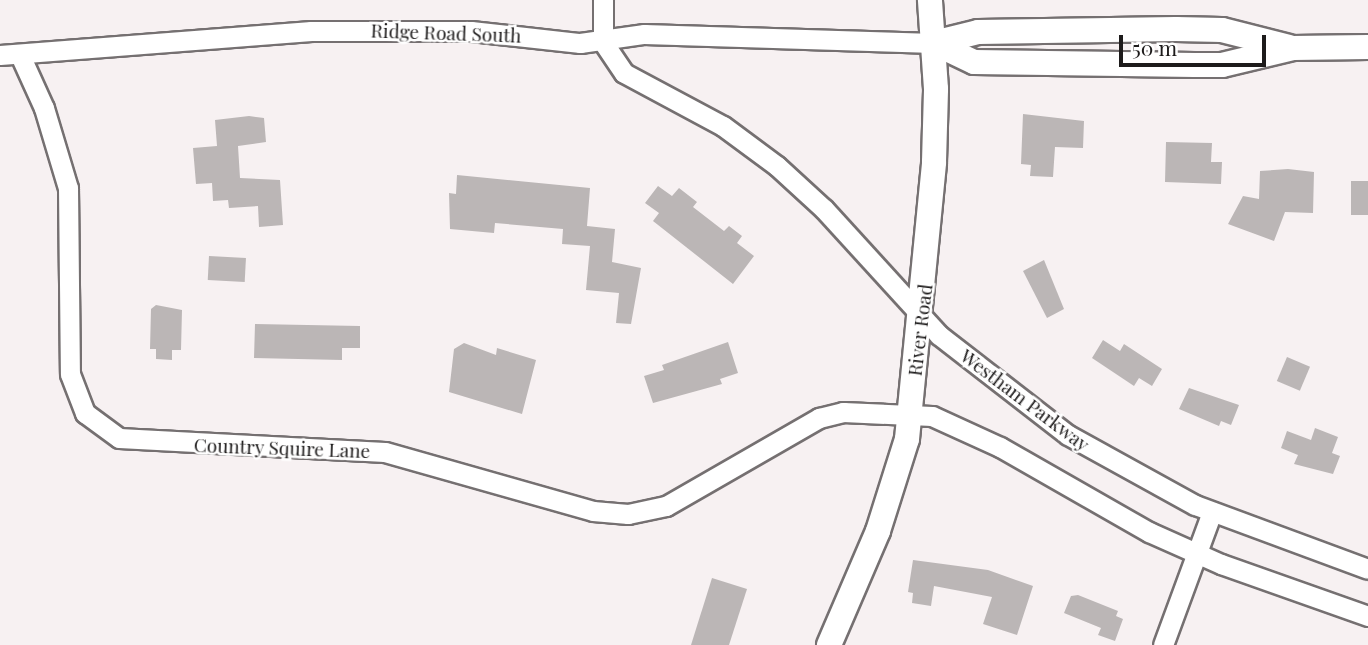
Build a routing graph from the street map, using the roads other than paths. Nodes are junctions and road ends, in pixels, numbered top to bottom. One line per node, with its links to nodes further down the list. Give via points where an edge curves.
1 (603, 0): 3 (street)
2 (930, 0): 4 (main road, River Road)
3 (603, 42): 4 (street, Ridge Road South, via 643,34); 8 (street, Ridge Road South, via 444,30 311,31); 9 (street, Westham Parkway, via 624,73 723,126 777,166 824,209)
4 (934, 43): 6 (main road, via 978,32 1176,29 1222,30); 6 (main road, via 974,62 1222,65); 9 (main road, River Road, via 934,162)
5 (1368, 47): 6 (main road)
6 (1293, 48)
7 (0, 55): 8 (street, Ridge Road South)
8 (20, 55): 10 (street, Country Squire Lane, via 44,108 68,188 70,374 85,413 119,438 201,445 340,446 385,452 593,511 628,514 666,506 819,418 843,412)
9 (922, 317): 10 (main road, River Road); 11 (street, Westham Parkway, via 1089,449)
10 (910, 414): 12 (street, via 956,425 1149,533); 15 (main road, River Road, via 878,531)
11 (1213, 512): 12 (street); 13 (street, Westham Parkway)
12 (1194, 552): 14 (street); 16 (street)
13 (1368, 569)
14 (1368, 616)
15 (829, 645)
16 (1163, 645)

